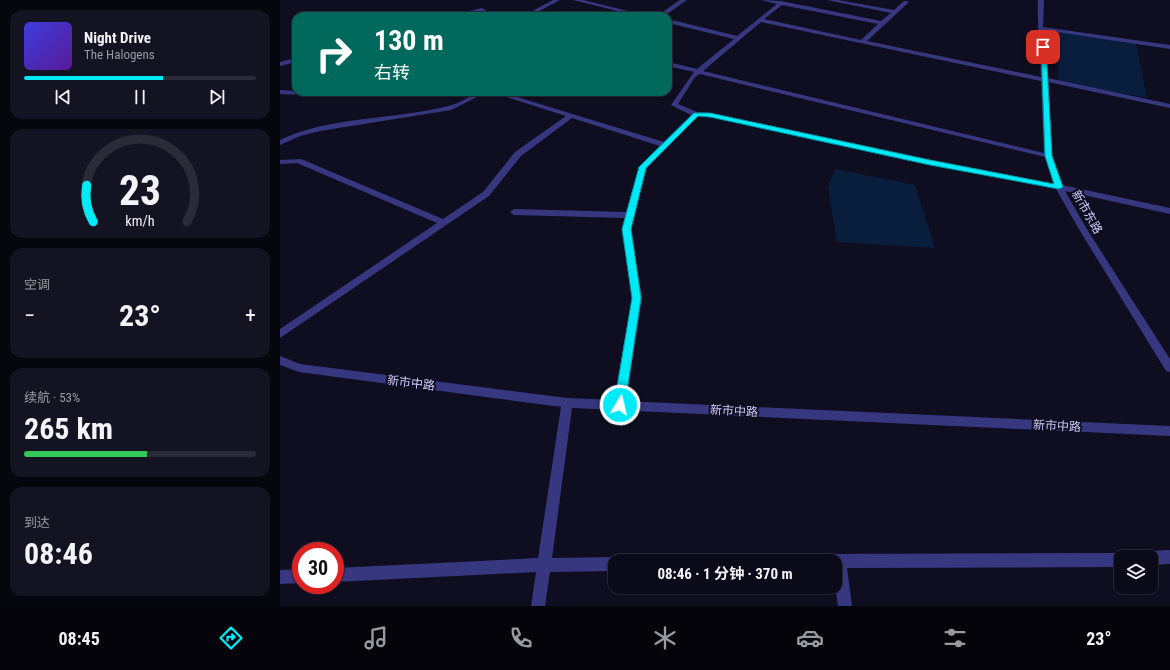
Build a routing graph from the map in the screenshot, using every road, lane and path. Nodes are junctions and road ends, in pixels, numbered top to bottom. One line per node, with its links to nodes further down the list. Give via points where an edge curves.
1 (557, 0): 11 (street)
2 (576, 0): 12 (street)
3 (684, 0): 13 (street)
4 (764, 0): 7 (street)
5 (830, 0): 14 (street)
6 (1041, 0): 18 (street, 新市东路)
7 (782, 2): 15 (street); 17 (street)
8 (906, 2): 14 (street)
9 (472, 12): 10 (street)
10 (485, 12)
11 (534, 12)
12 (628, 12)
13 (666, 12)
14 (894, 12): 17 (street)
15 (759, 20): 19 (street); 20 (street)
16 (672, 22): 19 (street)
17 (881, 23): 20 (street)
18 (1040, 28): 21 (street); 26 (street, 新市东路)
19 (738, 38): 25 (street)
20 (862, 42): 26 (street)
21 (1170, 47)
22 (292, 61): 23 (street)
23 (280, 64)
24 (672, 65): 25 (street)
25 (698, 72): 32 (street, via 674,105); 36 (street)
26 (1045, 80): 31 (street); 36 (street, 新市东路)
27 (280, 92): 28 (street)
28 (292, 92)
29 (476, 96): 34 (street, via 451,108 320,129 298,134)
30 (507, 96): 33 (street)
31 (1170, 106)
32 (696, 114): 35 (street); 38 (street)
33 (571, 116): 35 (street); 42 (street, via 518,154 486,194)
34 (280, 143)
35 (665, 145): 41 (street, via 643,167)
36 (1048, 156): 38 (street, 新市东路)
37 (280, 162): 42 (street, via 298,161)
38 (1059, 187): 39 (street); 45 (street, 新市东路)
39 (1170, 211)
40 (514, 212): 41 (street)
41 (630, 215): 47 (street, via 626,229 637,298)
42 (445, 223): 43 (street)
43 (280, 334)
44 (280, 360): 46 (street, 新市中路, via 299,368)
45 (1170, 368)
46 (567, 403): 47 (street, 新市中路); 54 (street)
47 (620, 405): 48 (street, 新市中路)
48 (1170, 431)
49 (1170, 557): 50 (street)
50 (1158, 558)
51 (1114, 560): 52 (street)
52 (842, 561)
53 (608, 564): 54 (street)
54 (544, 565): 55 (street); 59 (street)
55 (344, 574)
56 (292, 576): 57 (street)
57 (280, 577)
58 (842, 584): 60 (street)
59 (538, 606)
60 (845, 606)

